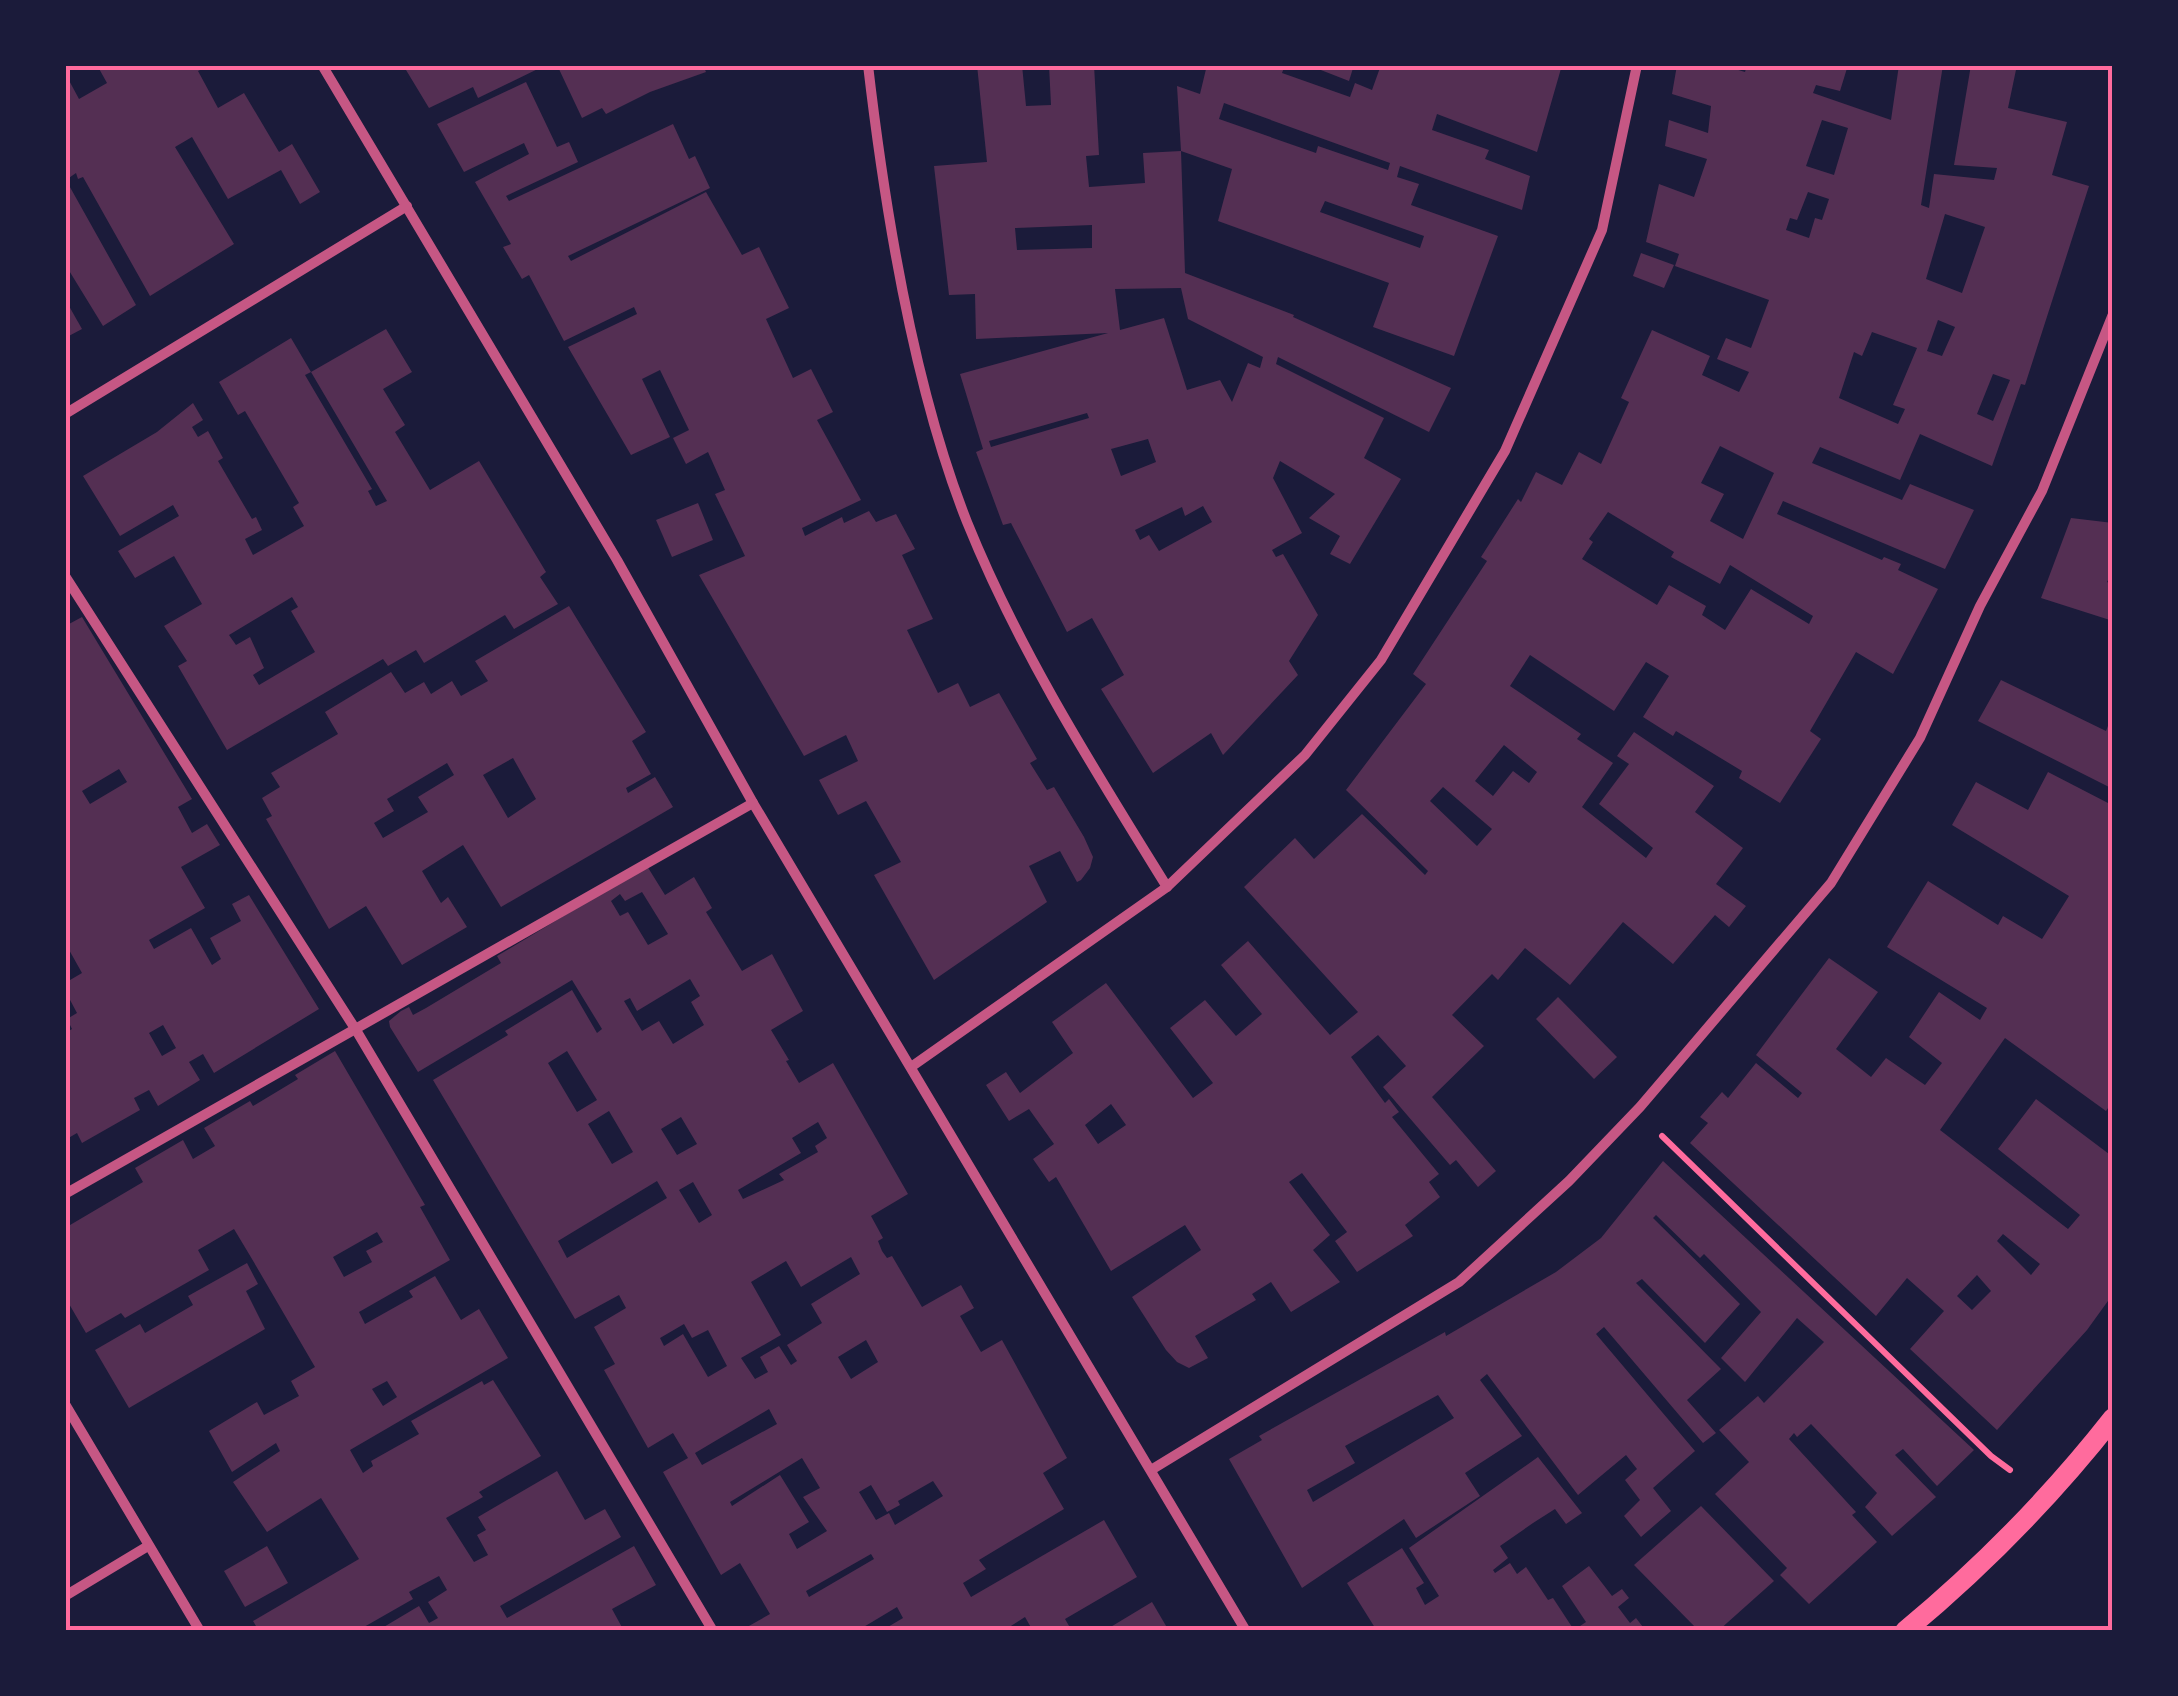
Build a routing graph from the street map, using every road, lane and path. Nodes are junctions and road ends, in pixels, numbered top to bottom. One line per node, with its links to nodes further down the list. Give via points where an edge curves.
1 (322, 65): 4 (street)
2 (868, 65): 9 (street, via 903,286 932,414 967,521 1026,651)
3 (1637, 65): 9 (street, via 1602,230 1505,451 1381,660 1305,755)
4 (407, 206): 6 (street); 8 (street)
5 (2113, 314): 12 (street, via 2042,491 1920,738 1831,883)
6 (65, 414)
7 (65, 576): 10 (street)
8 (753, 803): 10 (street); 11 (street)
9 (1166, 887): 11 (street)
10 (356, 1030): 13 (street); 21 (street)
11 (910, 1067): 16 (street)
12 (1640, 1108): 16 (street, via 1459,1282); 17 (path, via 1991,1456)
13 (65, 1194)
14 (65, 1404): 18 (street)
15 (2113, 1418): 17 (main road)
16 (1151, 1470): 22 (street)
17 (2048, 1496): 23 (main road, via 1968,1579)
18 (148, 1546): 19 (street); 20 (street)
19 (65, 1596)
20 (200, 1631)
21 (713, 1631)
22 (1246, 1631)
23 (1906, 1631)

